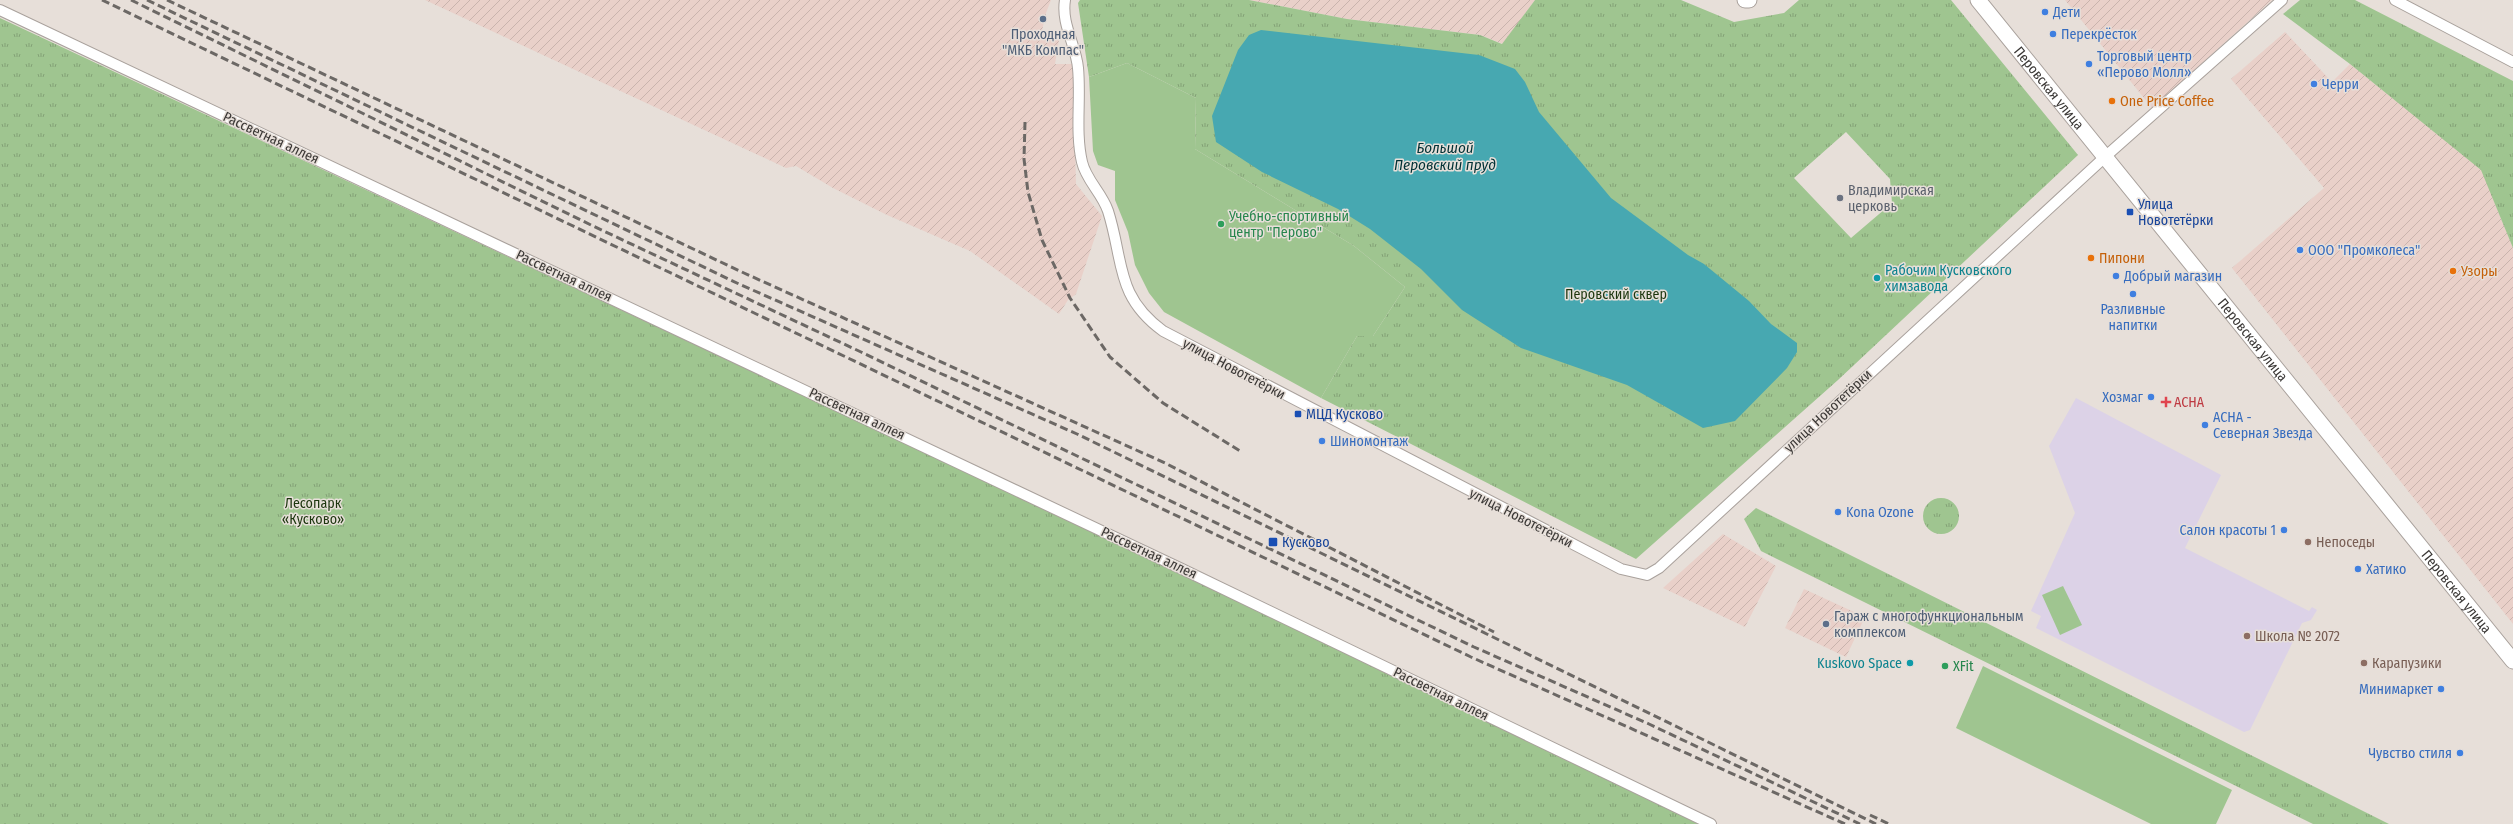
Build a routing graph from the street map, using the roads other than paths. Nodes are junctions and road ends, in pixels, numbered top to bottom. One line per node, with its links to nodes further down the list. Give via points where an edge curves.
1 (1065, 0): 9 (street, улица Новотетёрки, via 1066,21 1078,67 1082,164 1108,210 1122,275 1130,295 1149,321 1163,331 1498,507 1621,569 1640,575 1653,573 1659,568)
2 (1745, 0): 3 (main road)
3 (1749, 0)
4 (1978, 0): 9 (main road, Перовская улица)
5 (2282, 0): 9 (street, улица Новотетёрки)
6 (2395, 0): 8 (street)
7 (0, 10): 11 (street, Рассветная аллея, via 1182,569)
8 (2513, 62)
9 (2106, 156): 10 (main road, Перовская улица)
10 (2513, 661)
11 (1711, 824)

